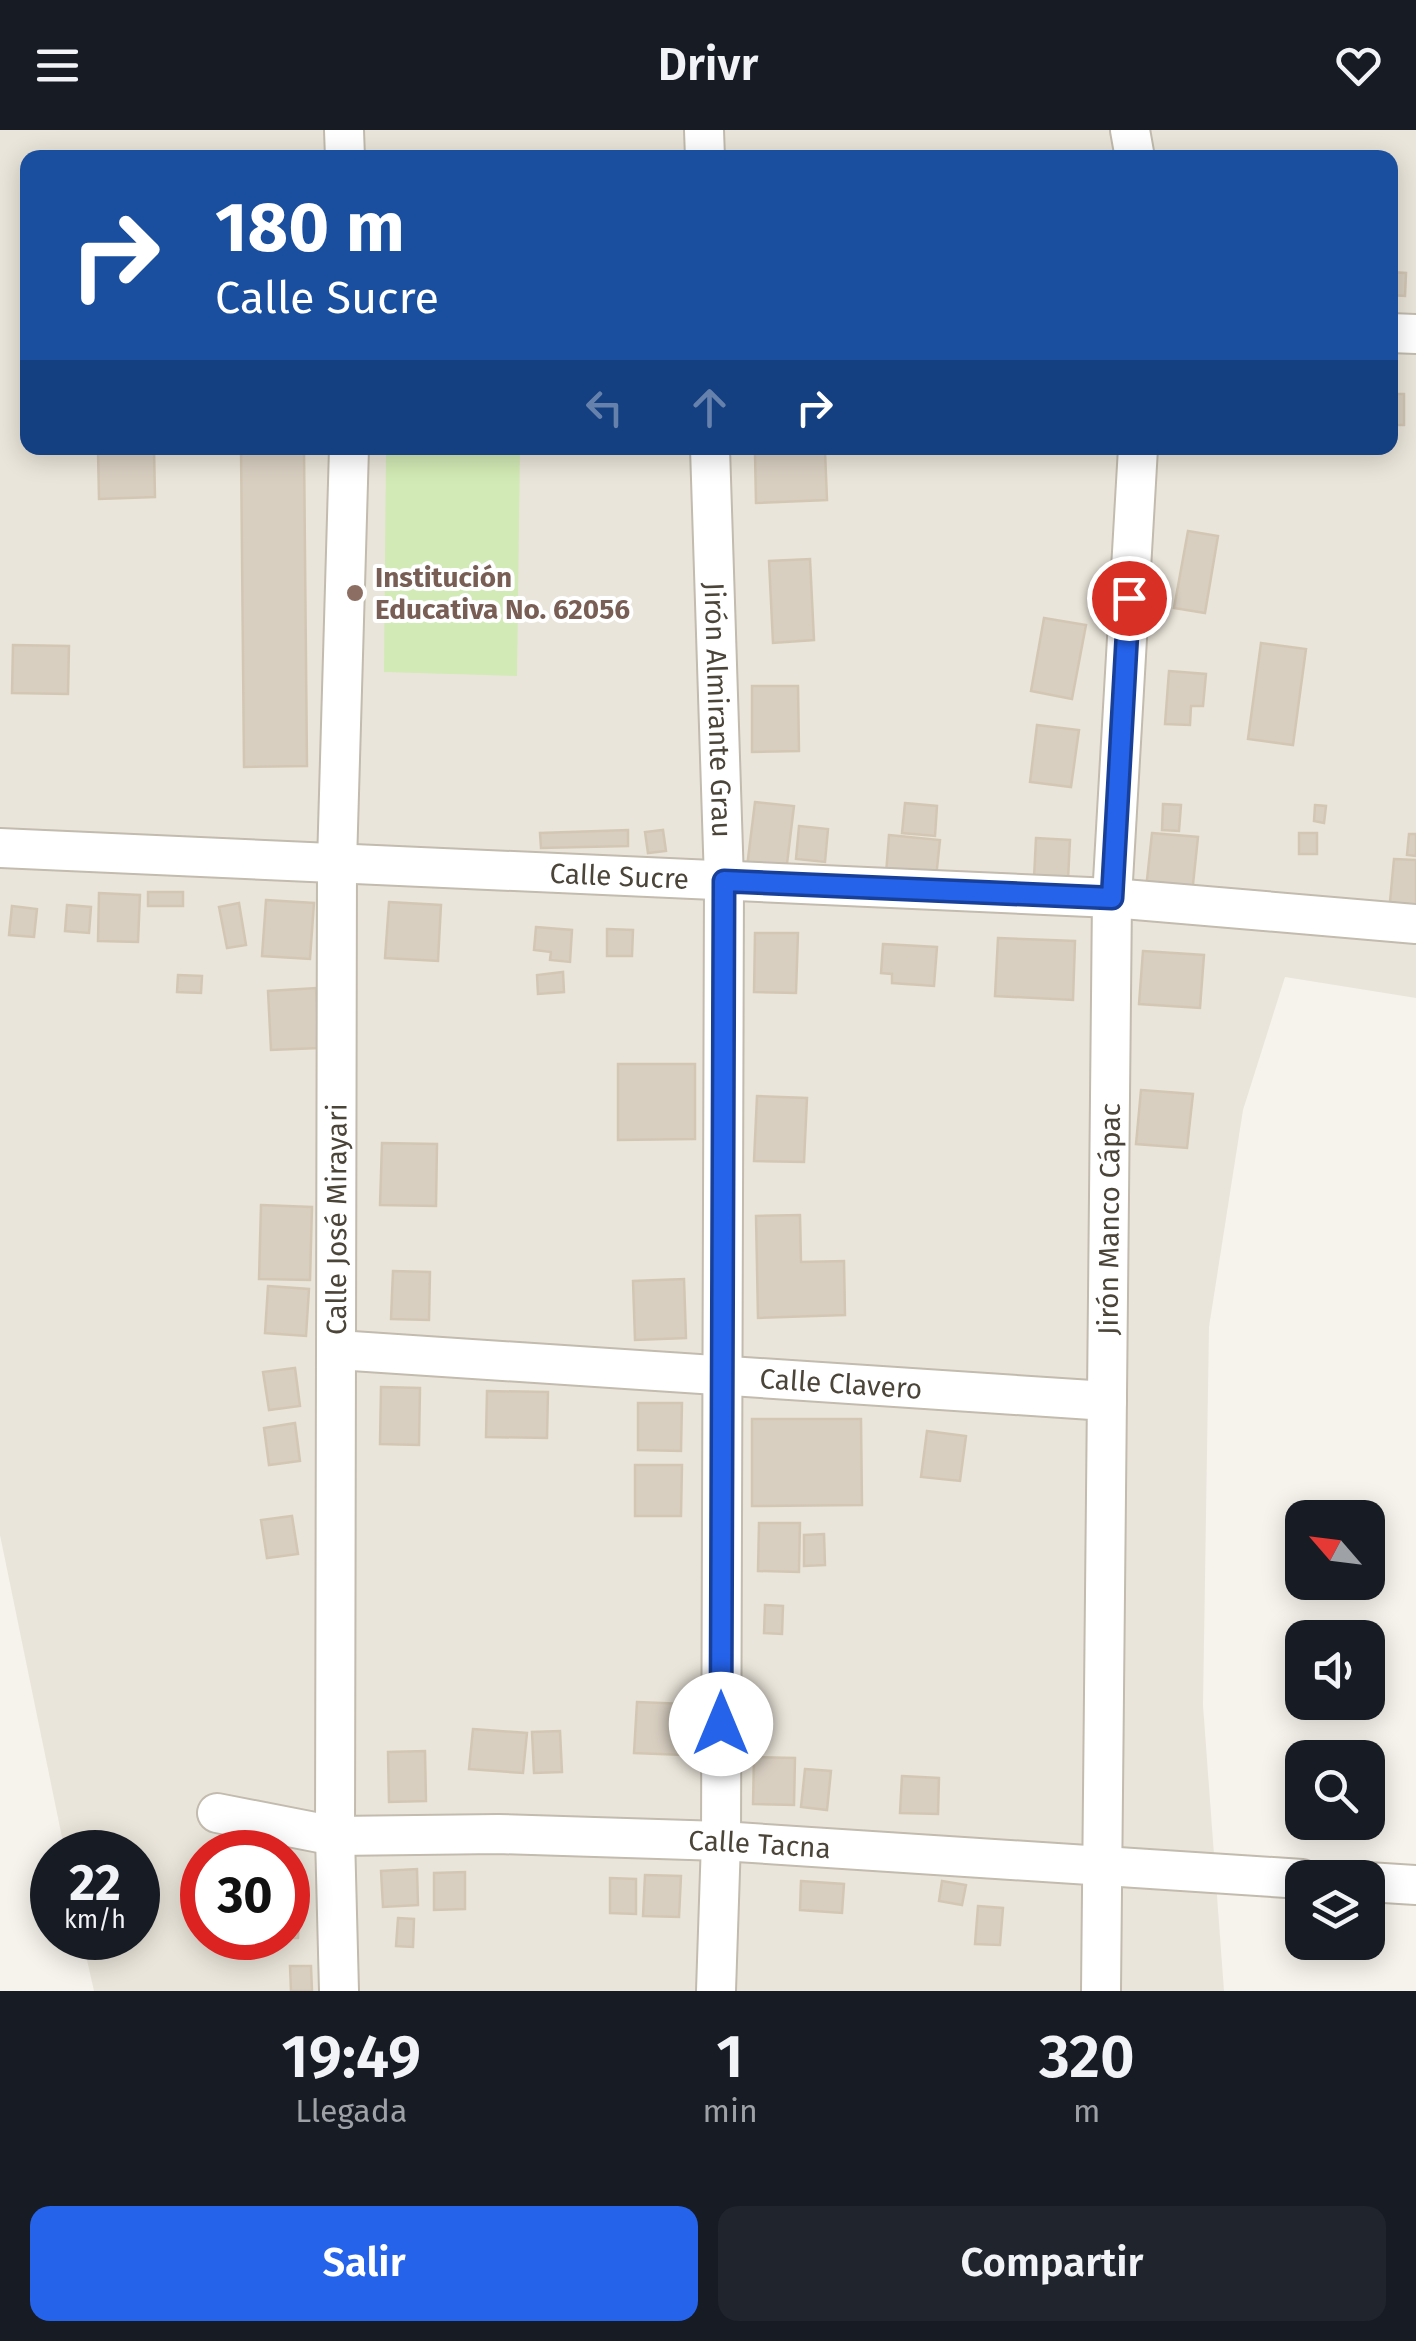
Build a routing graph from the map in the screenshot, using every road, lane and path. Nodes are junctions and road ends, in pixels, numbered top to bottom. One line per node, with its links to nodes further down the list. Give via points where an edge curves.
1 (349, 455): 5 (street, Calle José Mirayari)
2 (710, 455): 6 (street, Jirón Almirante Grau)
3 (1138, 455): 7 (street, Jirón Manco Cápac)
4 (0, 848): 5 (street, Calle Sucre)
5 (337, 863): 6 (street, Calle Sucre); 9 (street, Calle José Mirayari)
6 (724, 881): 7 (street, Calle Sucre); 10 (street, Jirón Almirante Grau)
7 (1112, 898): 8 (street, Calle Sucre); 11 (street, Jirón Manco Cápac)
8 (1416, 924)
9 (337, 1350): 10 (street, Calle Clavero); 13 (street, Calle José Mirayari)
10 (723, 1375): 11 (street, Calle Clavero); 14 (street, Jirón Almirante Grau)
11 (1107, 1401): 15 (street, Jirón Manco Cápac)
12 (216, 1813): 13 (street, Calle Tacna)
13 (335, 1836): 14 (street, Calle Tacna); 19 (street, Calle José Mirayari)
14 (721, 1841): 15 (street, Calle Tacna); 20 (street, Jirón Almirante Grau)
15 (1102, 1868): 16 (street, Calle Tacna); 21 (street, Jirón Manco Cápac)
16 (1285, 1878)
17 (1385, 1883): 18 (street)
18 (1416, 1885)
19 (339, 1991)
20 (716, 1991)
21 (1101, 1991)

